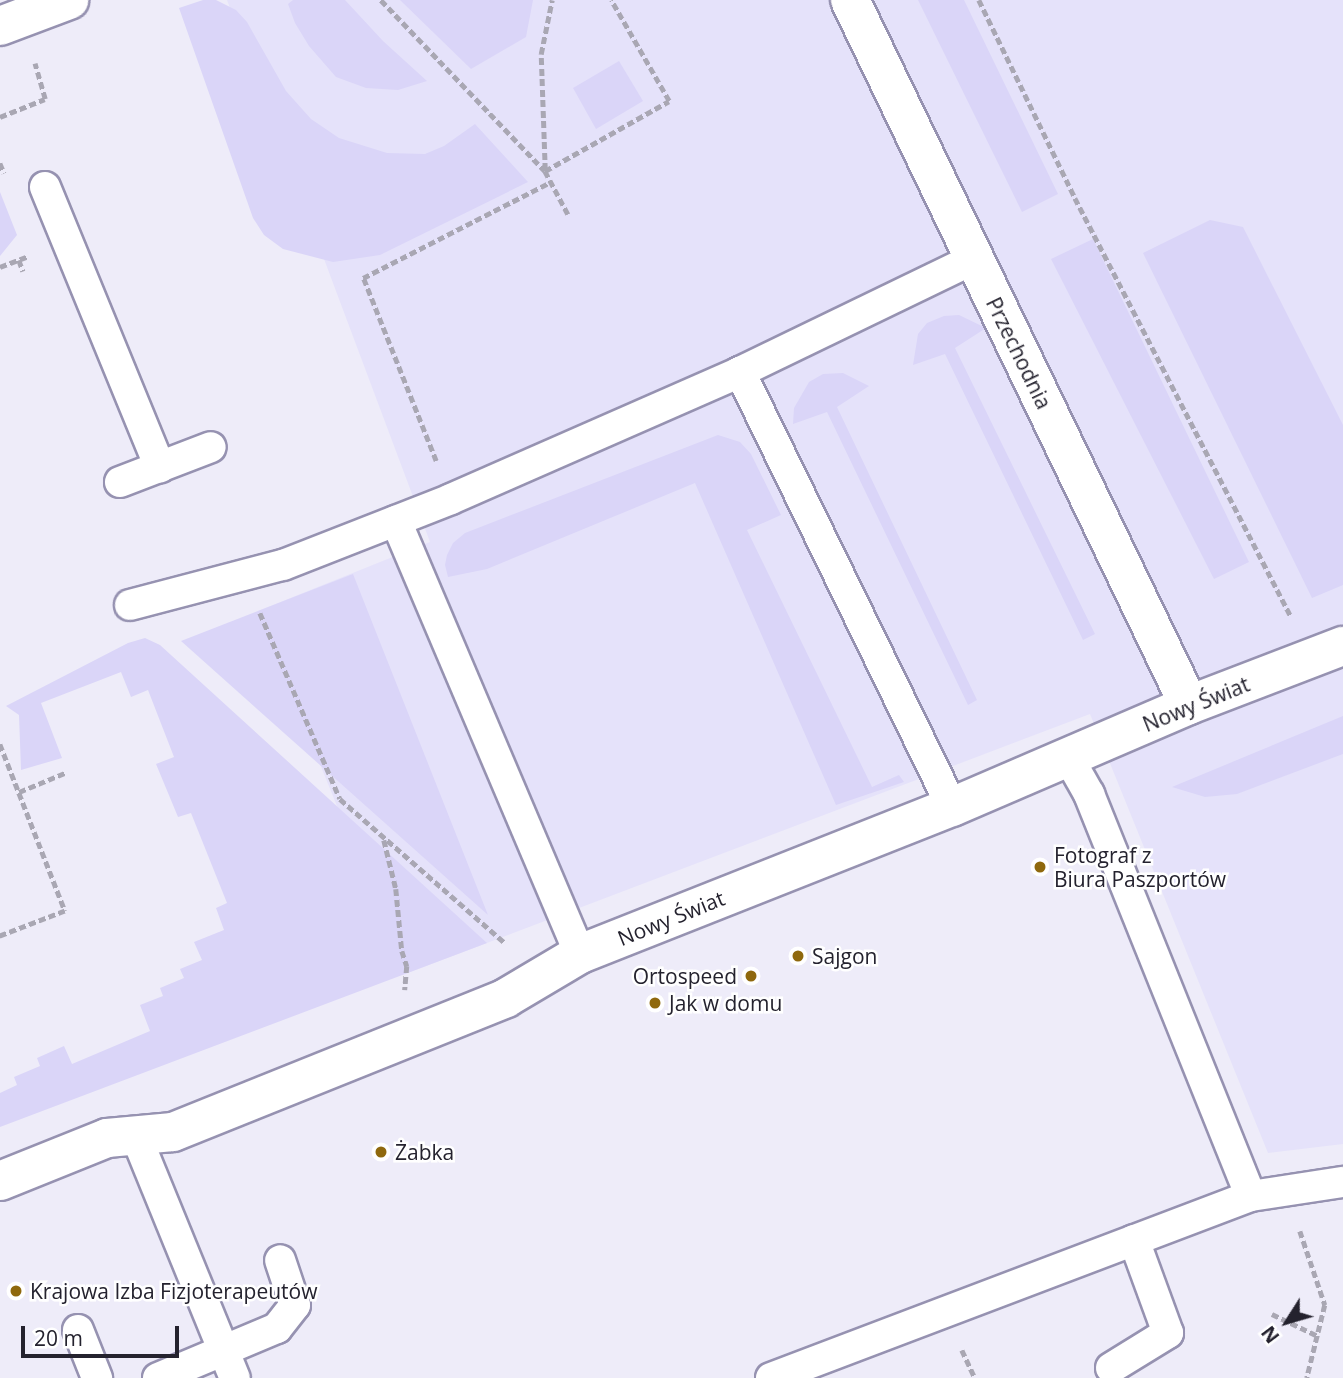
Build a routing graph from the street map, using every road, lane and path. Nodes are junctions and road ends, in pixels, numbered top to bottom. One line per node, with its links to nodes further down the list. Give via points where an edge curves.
1 (382, 0): 9 (path)
2 (552, 0): 9 (path, via 541,54)
3 (611, 0): 9 (path, via 669,101)
4 (850, 0): 14 (street, Przechodnia)
5 (979, 0): 24 (path, via 1075,198 1292,619)
6 (58, 4): 7 (street); 8 (path, via 61,45 35,60 45,99)
7 (0, 26)
8 (0, 117)
9 (545, 171): 10 (path)
10 (551, 182): 12 (path); 20 (path, via 363,278)
11 (46, 187): 18 (lane)
12 (568, 214)
13 (19, 260): 15 (path)
14 (974, 260): 16 (lane); 26 (street, Przechodnia)
15 (23, 271)
16 (740, 372): 20 (lane); 31 (lane)
17 (211, 447): 18 (lane)
18 (160, 467): 19 (lane)
19 (120, 482)
20 (451, 499): 21 (lane)
21 (396, 521): 22 (lane); 34 (lane)
22 (244, 577): 23 (lane); 32 (path, via 340,799)
23 (130, 605)
24 (1305, 614)
25 (1343, 646): 26 (street, Nowy Świat)
26 (1189, 705): 28 (street, Nowy Świat)
27 (0, 744): 30 (path)
28 (1069, 757): 31 (street, Nowy Świat); 40 (lane, via 1089,794)
29 (67, 772): 30 (path)
30 (19, 792): 33 (path, via 65,911)
31 (952, 807): 34 (street, Nowy Świat)
32 (384, 839): 35 (path); 36 (path, via 407,966)
33 (0, 936)
34 (580, 954): 35 (street, Nowy Świat)
35 (541, 975): 37 (street, Nowy Świat, via 506,998 173,1132)
36 (404, 994)
37 (136, 1136): 38 (street, Nowy Świat, via 107,1138); 48 (lane)
38 (0, 1181)
39 (1343, 1182): 40 (lane)
40 (1251, 1196): 42 (lane)
41 (1297, 1220): 46 (path, via 1325,1305)
42 (1134, 1240): 49 (lane, via 1168,1333); 50 (lane)
43 (280, 1260): 48 (lane, via 295,1305 277,1328)
44 (1272, 1314): 46 (path)
45 (78, 1330): 51 (lane)
46 (1318, 1336): 54 (path)
47 (961, 1346): 53 (path)
48 (229, 1365): 52 (lane)
49 (1111, 1368)
50 (776, 1377)
51 (97, 1378)
52 (158, 1378)
53 (975, 1378)
54 (1307, 1378)

